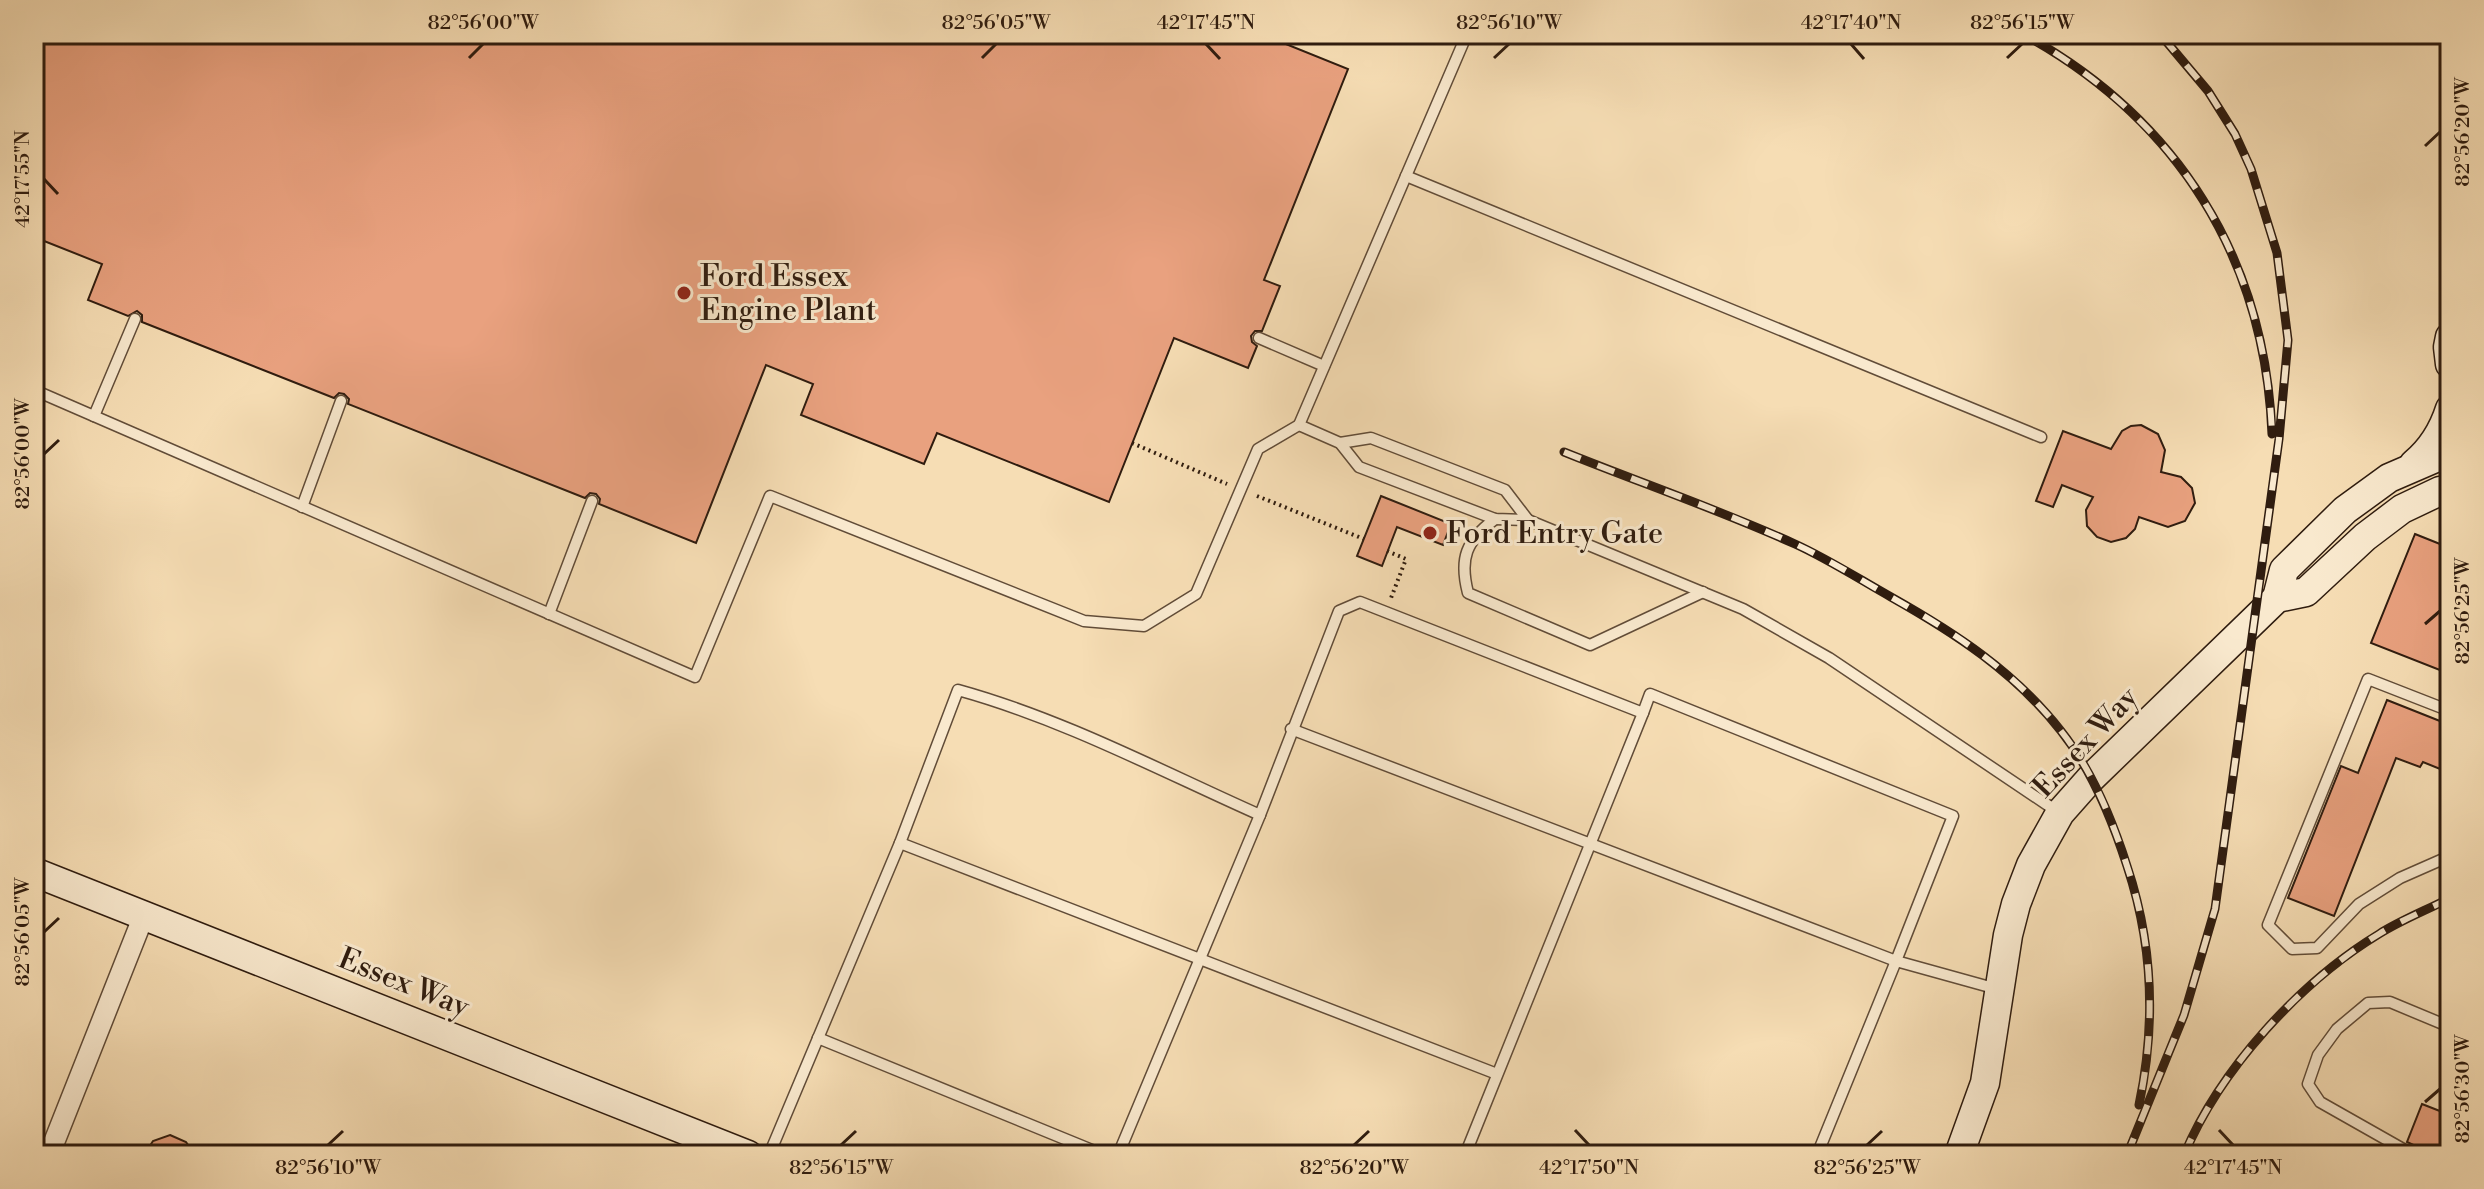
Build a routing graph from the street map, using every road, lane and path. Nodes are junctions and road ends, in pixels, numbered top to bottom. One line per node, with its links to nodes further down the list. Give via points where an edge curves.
1 (1467, 34): 2 (lane)
2 (1406, 176): 7 (lane); 13 (lane)
3 (135, 319): 11 (lane)
4 (2450, 337): 6 (street)
5 (1259, 338): 7 (lane)
6 (2450, 364)
7 (1324, 366): 12 (lane)
8 (34, 390): 11 (lane)
9 (341, 401): 22 (lane)
10 (2450, 409): 17 (street, via 2426,454)
11 (94, 416): 22 (lane)
12 (1299, 425): 15 (lane); 30 (lane, via 1258,449 1196,594 1144,626 1084,621 770,496 695,677)
13 (2041, 437)
14 (1132, 443): 18 (path)
15 (1340, 443): 23 (lane, via 1359,467); 24 (lane, via 1371,438 1505,490)
16 (2450, 455): 17 (street, Essex Way)
17 (2402, 473): 28 (street, Essex Way, via 2345,510 2284,570)
18 (1227, 484)
19 (2450, 490): 28 (street, Essex Way, via 2402,509 2306,592)
20 (1257, 496): 25 (path)
21 (592, 501): 30 (lane)
22 (302, 507): 30 (lane)
23 (1495, 519): 24 (lane); 27 (lane, via 1466,549 1463,572 1468,593 1590,645)
24 (1528, 520): 27 (lane)
25 (1364, 539)
26 (1387, 551): 29 (path, via 1406,559)
27 (1703, 592): 34 (lane, via 1829,658)
28 (2277, 598): 34 (street, Essex Way)
29 (1385, 612): 32 (lane); 33 (lane, via 1360,602 1339,611)
30 (549, 614)
31 (2450, 711): 38 (lane, via 2368,679 2268,925 2292,949 2317,948 2359,904)
32 (1643, 713): 37 (lane); 42 (lane, via 1650,694 1953,816)
33 (1291, 729): 35 (lane); 37 (lane)
34 (2060, 813): 43 (street, Essex Way, via 2016,904)
35 (1260, 815): 36 (lane, via 1004,702 958,690); 41 (lane)
36 (900, 843): 41 (lane); 45 (lane)
37 (1590, 844): 42 (lane); 46 (lane)
38 (2450, 856)
39 (34, 872): 40 (street, Essex Way)
40 (144, 915): 47 (street); 48 (street, Essex Way)
41 (1198, 959): 46 (lane); 51 (lane)
42 (1896, 961): 43 (lane); 53 (lane)
43 (2000, 989): 54 (street, Essex Way, via 1985,1083)
44 (2450, 1027): 55 (lane, via 2390,1002 2368,1003 2337,1029 2318,1055 2308,1084 2320,1102)
45 (818, 1038): 49 (lane); 50 (lane)
46 (1497, 1074): 52 (lane)
47 (49, 1155)
48 (748, 1155)
49 (769, 1155)
50 (1104, 1155)
51 (1118, 1155)
52 (1465, 1155)
53 (1817, 1155)
54 (1959, 1155)
55 (2419, 1155)

